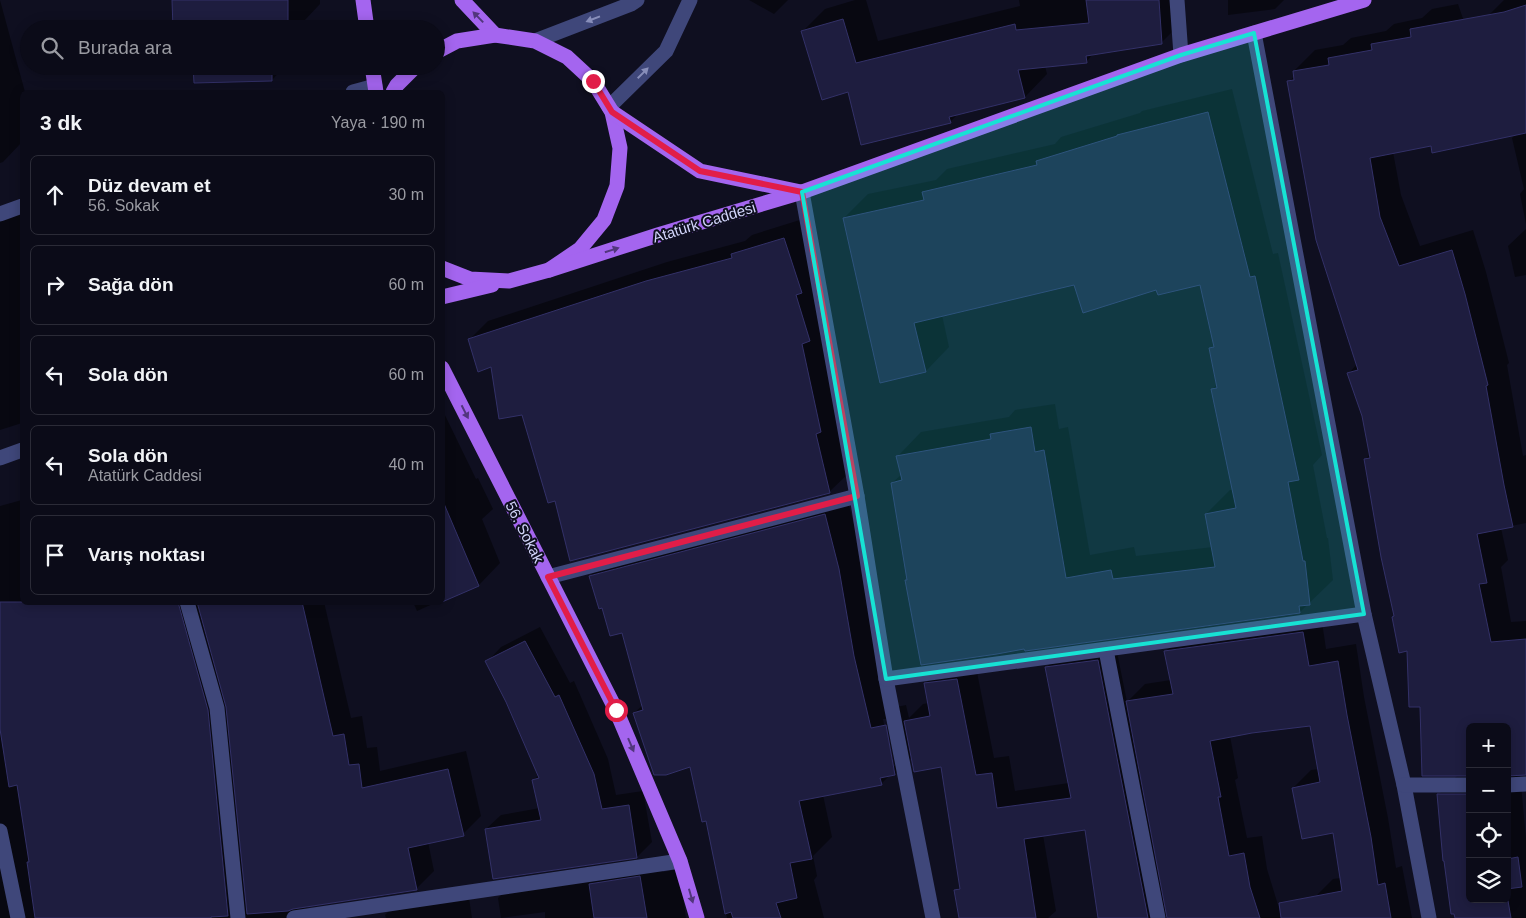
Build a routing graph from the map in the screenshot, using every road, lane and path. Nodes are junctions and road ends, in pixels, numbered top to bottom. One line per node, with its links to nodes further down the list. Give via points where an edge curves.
1 (363, 0): 7 (main road)
2 (462, 0): 9 (main road, one-way to 2)
3 (637, 0): 10 (street, Atatürk Caddesi, one-way to 10)
4 (690, 0): 17 (street, one-way to 4, via 666,51)
5 (1177, 0): 12 (street)
6 (1364, 0): 8 (main road)
7 (366, 20)
8 (1254, 33): 12 (main road); 31 (street)
9 (495, 35): 10 (main road, Atatürk Caddesi); 11 (main road, Atatürk Caddesi, via 458,41)
10 (535, 41): 17 (main road, Atatürk Caddesi, via 567,57 593,81)
11 (445, 48)
12 (1181, 55): 18 (main road)
13 (373, 75): 15 (main road)
14 (406, 75): 16 (main road)
15 (375, 89)
16 (394, 90)
17 (610, 110): 18 (main road, Atatürk Caddesi, via 700,171); 22 (main road, Atatürk Caddesi, via 620,148 617,186 604,220 580,250)
18 (802, 192): 22 (main road, Atatürk Caddesi, one-way to 18); 28 (street)
19 (20, 207): 20 (street)
20 (0, 214)
21 (445, 269): 23 (main road, Atatürk Caddesi, via 470,279)
22 (549, 270): 23 (main road, Atatürk Caddesi)
23 (509, 281): 24 (main road, Atatürk Caddesi)
24 (445, 297)
25 (445, 374): 29 (main road, 56. Sokak, one-way to 29)
26 (20, 451): 27 (street)
27 (0, 458)
28 (857, 496): 29 (street); 33 (street)
29 (548, 577): 39 (main road, 56. Sokak, one-way to 39, via 616,710)
30 (189, 605): 41 (street, via 217,708)
31 (1364, 614): 32 (street); 36 (street)
32 (1106, 650): 33 (street); 45 (street)
33 (886, 679): 44 (street)
34 (1511, 784): 35 (street)
35 (1526, 784)
36 (1404, 785): 37 (street); 46 (street)
37 (1466, 785)
38 (0, 831): 40 (street)
39 (680, 861): 42 (street); 43 (main road, 56. Sokak, one-way to 43)
40 (18, 918)
41 (238, 918)
42 (294, 918)
43 (697, 918)
44 (933, 918)
45 (1158, 918)
46 (1429, 918)

